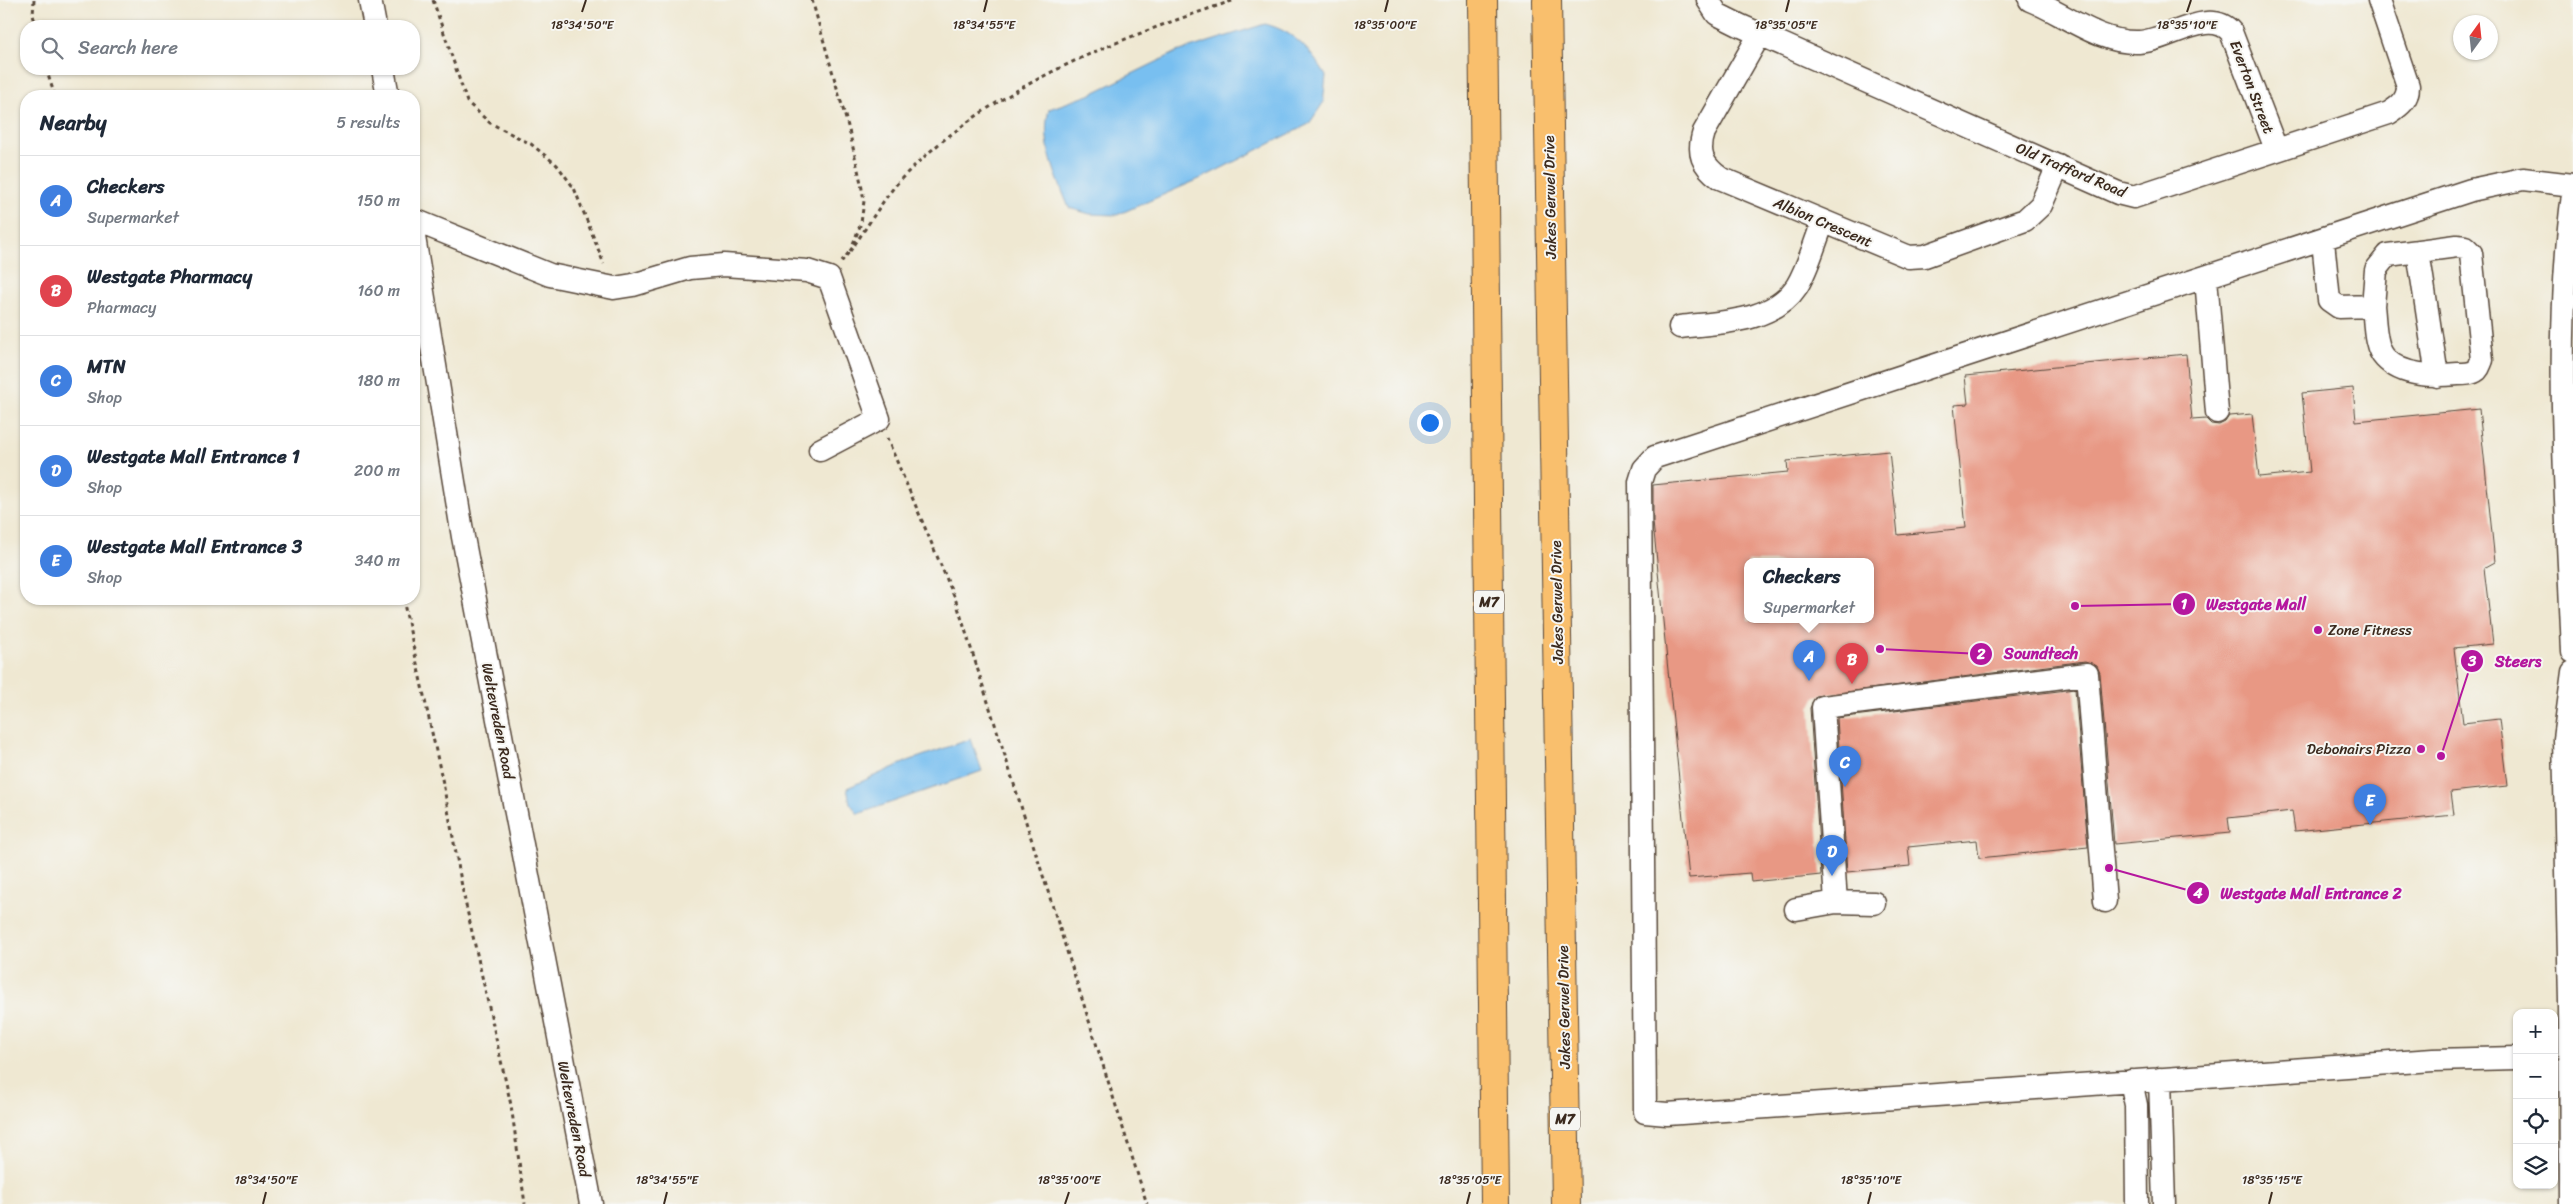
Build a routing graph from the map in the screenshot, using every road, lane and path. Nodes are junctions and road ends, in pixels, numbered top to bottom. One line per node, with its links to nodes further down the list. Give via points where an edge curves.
1 (34, 0): 11 (path)
2 (370, 0): 12 (street)
3 (433, 0): 30 (path, via 467,102 490,123 531,144 557,165 574,188)
4 (812, 0): 25 (path, via 849,130 864,201 861,223)
5 (1235, 0): 25 (path, via 1174,20 1069,63 972,117 902,178)
6 (1483, 0): 51 (main road, M7)
7 (1547, 0): 52 (main road, Jakes Gerwel Drive / M7)
8 (1708, 0): 13 (street, Old Trafford Road, via 1718,14)
9 (2379, 0): 18 (street, Old Trafford Road, via 2408,86 2405,100 2389,113)
10 (2039, 2): 18 (street, Everton Street, via 2104,37 2126,42 2154,41 2205,22 2226,26)
11 (34, 20)
12 (374, 20)
13 (1760, 34): 19 (street, Old Trafford Road); 23 (street, Albion Crescent, via 1704,132 1699,154 1720,178)
14 (48, 75): 16 (path)
15 (384, 75): 17 (street)
16 (53, 90)
17 (387, 90)
18 (2276, 148): 19 (street, Old Trafford Road, via 2134,197 2118,194)
19 (2058, 166): 23 (street, Albion Crescent, via 2041,205 2025,220 1925,256 1903,255)
20 (2573, 185): 24 (street, via 2523,180 2505,182 2471,190)
21 (2573, 194): 38 (street, via 2566,246 2563,334)
22 (420, 222): 30 (street, via 550,275)
23 (1823, 222): 32 (street, via 1798,284 1780,305 1743,319)
24 (2322, 240): 29 (street); 31 (street, via 2330,302 2339,307)
25 (850, 251): 28 (path)
26 (2418, 251): 31 (street, via 2388,255 2378,265); 33 (street); 33 (street, via 2458,246 2471,253 2481,363 2472,373)
27 (420, 273): 49 (street, Weltevreden Road, via 465,547)
28 (829, 278): 30 (street, via 807,271 724,265 690,268); 35 (street)
29 (2206, 278): 34 (street); 47 (street, via 1655,457 1644,468 1640,482 1644,1111 1667,1114)
30 (614, 288)
31 (2374, 306): 33 (street, via 2379,347 2384,358 2411,372)
32 (1680, 327)
33 (2437, 376)
34 (2217, 412)
35 (879, 419): 36 (street); 50 (path, via 956,601)
36 (820, 450)
37 (405, 605): 48 (path, via 463,892 511,1105)
38 (2573, 652)
39 (2573, 672): 44 (street, via 2564,739)
40 (2105, 901): 41 (street, via 2087,674 1822,707)
41 (1836, 902): 42 (street); 43 (street)
42 (1874, 903)
43 (1796, 909)
44 (2566, 1057): 55 (street)
45 (2513, 1058): 46 (street, via 2433,1060)
46 (2160, 1080): 47 (street); 54 (street)
47 (2131, 1081): 53 (street, via 2136,1105)
48 (525, 1204)
49 (591, 1204)
50 (1147, 1204)
51 (1494, 1204)
52 (1566, 1204)
53 (2137, 1204)
54 (2164, 1204)
55 (2571, 1204)

